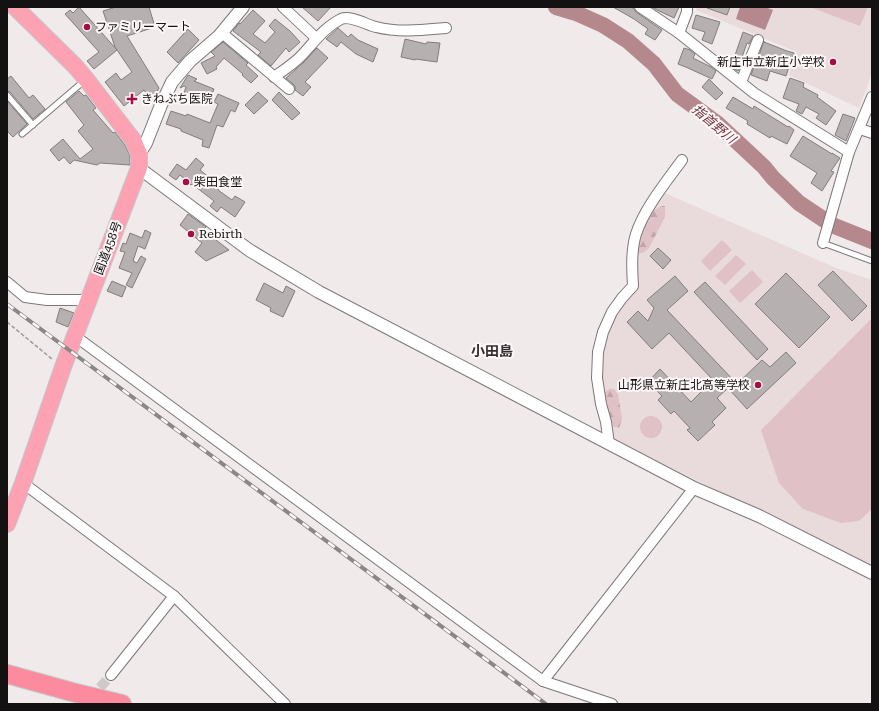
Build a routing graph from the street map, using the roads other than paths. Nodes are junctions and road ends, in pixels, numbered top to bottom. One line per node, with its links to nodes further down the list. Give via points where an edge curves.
1 (15, 7): 12 (highway)
2 (243, 7): 7 (street)
3 (283, 7): 9 (street)
4 (640, 7): 8 (street)
5 (687, 7): 8 (street)
6 (446, 28): 9 (street, via 392,31 343,18)
7 (222, 33): 11 (street); 23 (street, via 190,61 172,82)
8 (680, 33): 13 (street)
9 (316, 38): 11 (street, via 302,55)
10 (758, 40): 13 (street)
11 (274, 77): 14 (street)
12 (86, 79): 17 (lane); 23 (highway, via 133,140)
13 (741, 82): 21 (street, via 754,93)
14 (289, 90)
15 (7, 95): 17 (lane)
16 (872, 97): 18 (street)
17 (33, 125): 20 (lane)
18 (860, 129): 19 (street); 21 (street)
19 (872, 133)
20 (22, 134)
21 (849, 152): 24 (street)
22 (682, 160): 29 (street, via 641,221 633,253 633,286 612,312 603,332 598,352 598,378)
23 (139, 161): 27 (highway, 国道458号); 29 (street, via 249,250 319,292)
24 (823, 243): 25 (lane)
25 (872, 261)
26 (7, 282): 27 (street, via 25,297)
27 (89, 300): 28 (highway, 国道458号)
28 (75, 336): 30 (highway, 国道458号); 37 (street)
29 (608, 444): 31 (street)
30 (23, 483): 32 (highway, 国道458号); 34 (street)
31 (694, 488): 33 (street, via 759,516); 37 (street)
32 (7, 524)
33 (872, 573)
34 (174, 596): 36 (street); 39 (street)
35 (7, 674): 38 (highway)
36 (111, 675)
37 (543, 681): 40 (street)
38 (122, 704)
39 (285, 704)
40 (612, 704)

